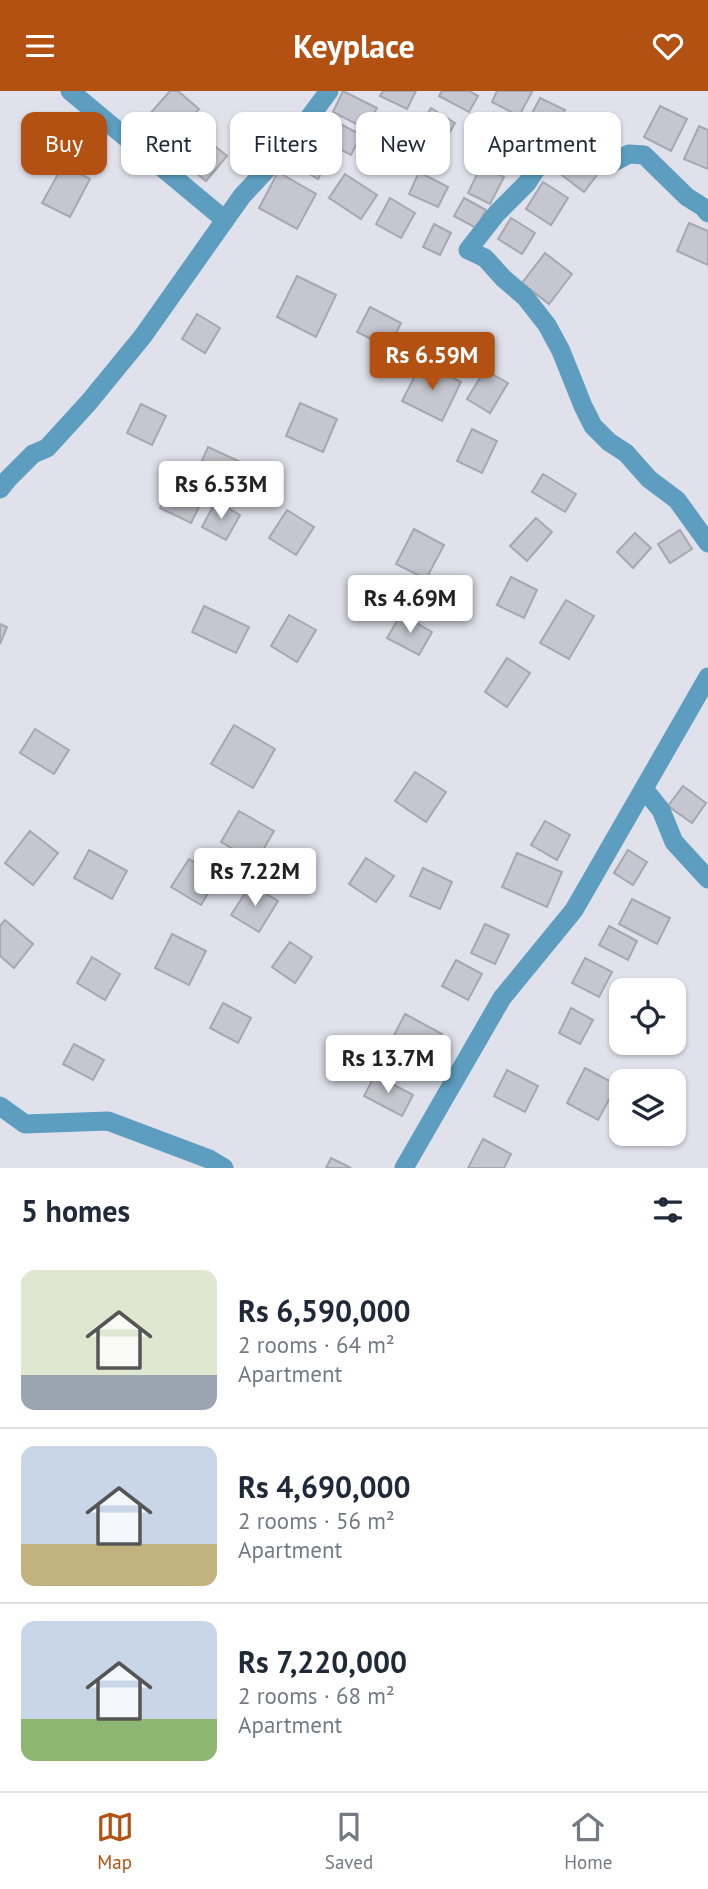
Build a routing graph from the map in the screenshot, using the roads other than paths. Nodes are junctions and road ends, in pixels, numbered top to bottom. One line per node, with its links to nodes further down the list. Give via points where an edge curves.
1 (70, 91): 4 (street)
2 (329, 91): 4 (street)
3 (708, 213): 6 (street, via 644,155 629,154 610,164 567,139 542,160 468,250 485,258 526,297 561,351 593,426 677,500)
4 (225, 220): 5 (street, via 144,336 89,402 47,448 33,454)
5 (0, 489)
6 (708, 543)
7 (708, 677): 8 (street)
8 (644, 789): 9 (street, via 662,810 674,842); 12 (street, via 574,910 502,998)
9 (708, 879)
10 (0, 1105): 11 (street, via 25,1124 108,1121)
11 (224, 1168)
12 (404, 1168)

